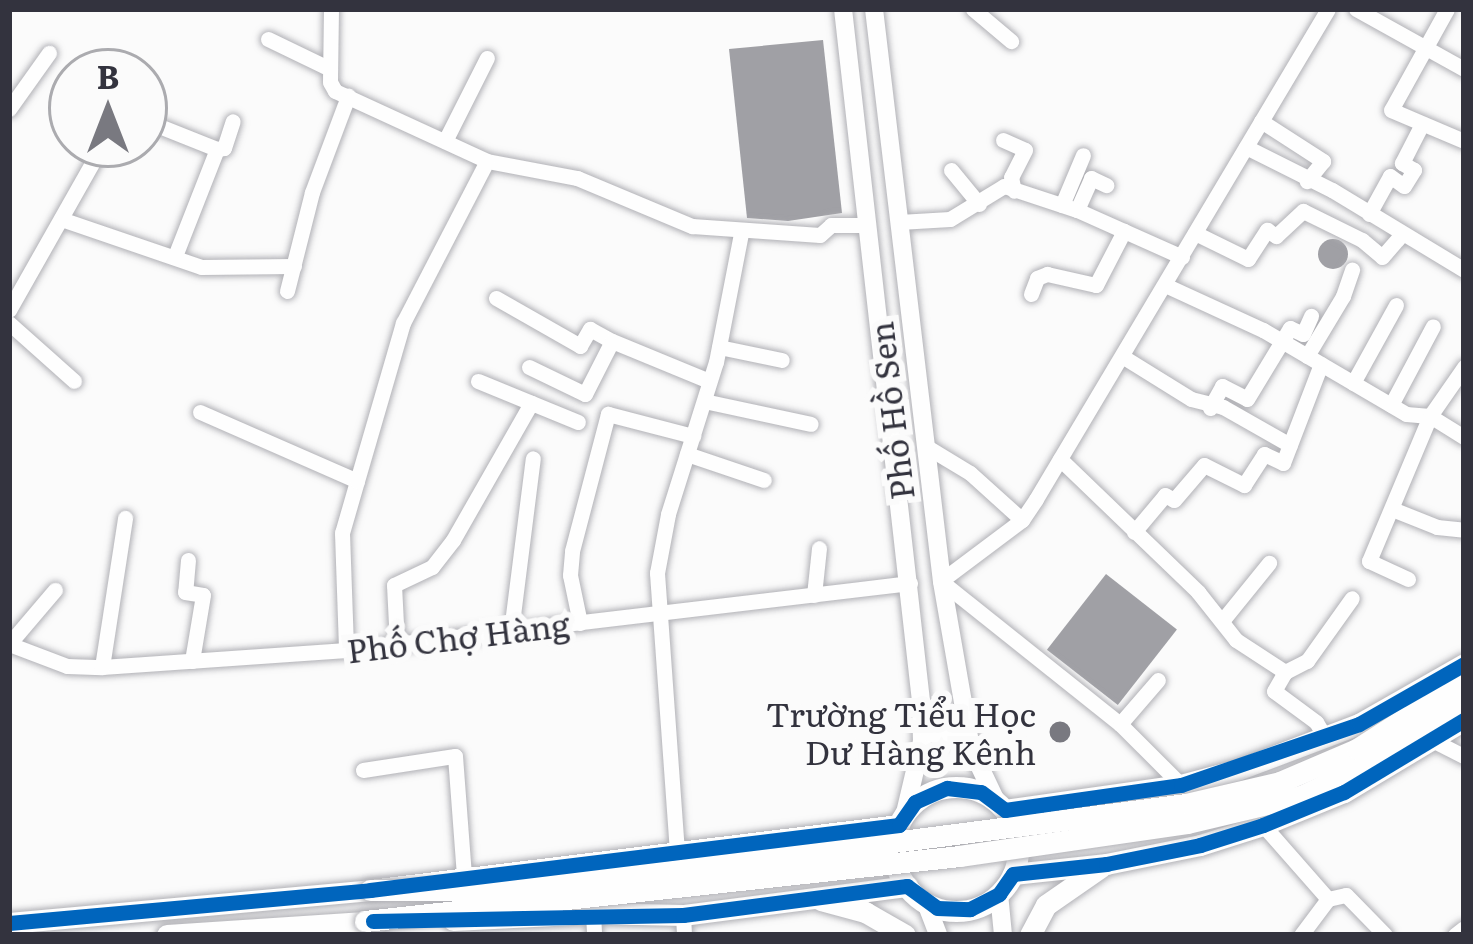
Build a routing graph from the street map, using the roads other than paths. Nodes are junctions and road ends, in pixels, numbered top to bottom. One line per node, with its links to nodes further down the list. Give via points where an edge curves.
1 (331, 9): 14 (street)
2 (843, 9): 38 (main road, Phố Hồ Sen)
3 (874, 9): 37 (main road, Phố Hồ Sen)
4 (973, 9): 9 (street)
5 (1328, 9): 17 (street)
6 (1356, 9): 10 (street)
7 (1447, 9): 10 (street)
8 (268, 39): 14 (street)
9 (1011, 41)
10 (1427, 48): 13 (street); 19 (street, via 1391,110)
11 (48, 54): 16 (street)
12 (487, 58): 22 (street)
13 (1464, 68)
14 (330, 69): 15 (street, via 331,86)
15 (348, 96): 22 (street); 45 (street)
16 (9, 109)
17 (1261, 121): 24 (street); 30 (street, via 1323,161)
18 (233, 122): 25 (street)
19 (1422, 124): 23 (street); 35 (street, via 1402,163 1414,170 1403,186 1390,176)
20 (168, 129): 25 (street)
21 (1004, 140): 32 (street, via 1025,150 1011,177)
22 (445, 141): 27 (street)
23 (1464, 141)
24 (1246, 147): 30 (street); 41 (street)
25 (217, 148): 43 (street)
26 (1083, 154): 34 (street)
27 (488, 161): 40 (street, via 577,178 692,226); 85 (street, via 404,322)
28 (90, 168): 36 (street)
29 (951, 170): 33 (street)
30 (1306, 181): 35 (street)
31 (1106, 185): 34 (street, via 1091,178)
32 (1014, 191): 33 (street, via 1004,186); 34 (street)
33 (979, 204): 37 (street, via 950,219)
34 (1070, 208): 39 (street)
35 (1369, 214): 42 (street)
36 (61, 219): 43 (street); 53 (street)
37 (899, 223): 80 (main road, Phố Hồ Sen)
38 (868, 225): 40 (street, via 831,225 820,235); 96 (main road, Phố Hồ Sen)
39 (1124, 231): 44 (street); 50 (street, via 1096,285 1044,275)
40 (741, 232): 59 (street)
41 (1196, 232): 42 (street, via 1248,259 1267,230 1276,236 1303,211 1382,257); 44 (street)
42 (1402, 234): 47 (street)
43 (176, 256): 45 (street, via 201,267)
44 (1182, 257): 48 (street)
45 (294, 266): 49 (street)
46 (1352, 270): 62 (street)
47 (1464, 270)
48 (1165, 285): 58 (street); 60 (street)
49 (287, 291)
50 (1030, 294)
51 (496, 298): 57 (street, via 580,346 590,329)
52 (1396, 305): 68 (street)
53 (9, 310)
54 (1311, 316): 58 (street, via 1304,334 1290,328)
55 (9, 323): 65 (street)
56 (1433, 326): 71 (street)
57 (612, 341): 63 (street, via 585,394); 67 (street)
58 (1281, 341): 62 (street); 72 (street, via 1247,399 1222,386)
59 (718, 347): 61 (street); 67 (street)
60 (1125, 358): 72 (street); 83 (street)
61 (782, 360)
62 (1314, 360): 68 (street); 79 (street)
63 (530, 367)
64 (1464, 367): 74 (street)
65 (74, 381)
66 (478, 381): 70 (street)
67 (710, 381): 69 (street)
68 (1353, 383): 71 (street)
69 (704, 401): 76 (street); 77 (street)
70 (531, 403): 75 (street); 105 (street, via 453,540 432,567 394,585)
71 (1390, 405): 74 (street)
72 (1210, 408): 79 (street, via 1223,407)
73 (200, 412): 85 (street)
74 (1430, 416): 78 (street); 86 (street)
75 (578, 422)
76 (811, 424)
77 (693, 436): 81 (street); 102 (street, via 608,415 572,551)
78 (1464, 437)
79 (1290, 445): 90 (street, via 1283,464 1264,454 1244,485 1204,466)
80 (927, 447): 88 (street); 95 (main road, Phố Hồ Sen)
81 (687, 454): 84 (street); 100 (street, via 657,573)
82 (533, 458): 103 (street)
83 (1060, 459): 88 (street); 90 (street)
84 (764, 480)
85 (358, 481): 106 (street, via 342,533)
86 (1392, 508): 89 (street); 94 (street, via 1369,561)
87 (125, 518): 109 (street)
88 (1022, 520): 95 (street)
89 (1464, 530)
90 (1134, 532): 101 (street)
91 (819, 548): 98 (street)
92 (188, 560): 107 (street, via 185,592 203,595)
93 (1269, 563): 101 (street)
94 (1408, 579)
95 (942, 581): 113 (main road, Phố Hồ Sen); 117 (street)
96 (910, 584): 98 (street, Phố Chợ Hàng); 114 (main road, Phố Hồ Sen)
97 (55, 590): 104 (street)
98 (814, 595): 100 (street, Phố Chợ Hàng)
99 (1352, 598): 110 (street, via 1306,661)
100 (661, 612): 102 (street, Phố Chợ Hàng); 128 (street)
101 (1222, 621): 110 (street)
102 (580, 622): 103 (street, Phố Chợ Hàng)
103 (511, 632): 105 (street, Phố Chợ Hàng)
104 (9, 644): 109 (street, Phố Chợ Hàng, via 67,667)
105 (397, 644): 106 (street, Phố Chợ Hàng)
106 (346, 650): 107 (street, Phố Chợ Hàng)
107 (192, 661): 109 (street, Phố Chợ Hàng)
108 (1464, 664): 118 (highway)
109 (102, 667)
110 (1285, 672): 118 (street, via 1274,691)
111 (1158, 680): 117 (street)
112 (1464, 680): 134 (highway, bridge, via 1357,749 1280,782 1186,804 678,871)
113 (960, 697): 114 (main road, via 960,730 944,738 929,732); 124 (main road, Phố Hồ Sen, via 971,748)
114 (921, 701): 125 (main road, Phố Hồ Sen, via 922,741)
115 (1464, 703): 139 (highway, bridge, via 1301,796 1187,823)
116 (1464, 720): 119 (highway)
117 (1120, 724): 122 (street)
118 (1325, 737): 122 (highway)
119 (1434, 741): 120 (street); 126 (highway, via 1344,792)
120 (1464, 756)
121 (363, 770): 132 (street, via 455,755)
122 (1181, 785): 123 (highway)
123 (1118, 794): 124 (highway); 129 (highway, via 1100,811 1102,842 1111,854)
124 (1000, 806): 125 (highway, via 964,787 946,788); 131 (highway, via 1018,841)
125 (902, 819): 127 (highway); 133 (highway, via 894,857)
126 (1263, 825): 129 (highway); 137 (street)
127 (774, 841): 128 (highway); 136 (highway, via 788,844 804,866)
128 (677, 852): 132 (highway)
129 (1132, 858): 130 (highway)
130 (1106, 864): 131 (highway); 148 (highway, via 1046,905)
131 (1013, 874): 135 (highway)
132 (464, 876): 134 (highway)
133 (907, 886): 136 (highway); 138 (highway)
134 (370, 890): 140 (highway)
135 (999, 894): 138 (highway, via 970,909); 147 (main road)
136 (799, 898): 142 (highway); 145 (highway, via 865,912)
137 (1328, 899): 149 (street); 150 (street, via 1346,895)
138 (926, 903): 146 (main road)
139 (364, 921): 141 (highway); 144 (highway)
140 (9, 923)
141 (594, 924): 142 (highway)
142 (684, 925)
143 (1464, 928): 151 (street)
144 (167, 935)
145 (905, 935)
146 (938, 935)
147 (1004, 935)
148 (1030, 935)
149 (1301, 935)
150 (1385, 935)
151 (1455, 935)

